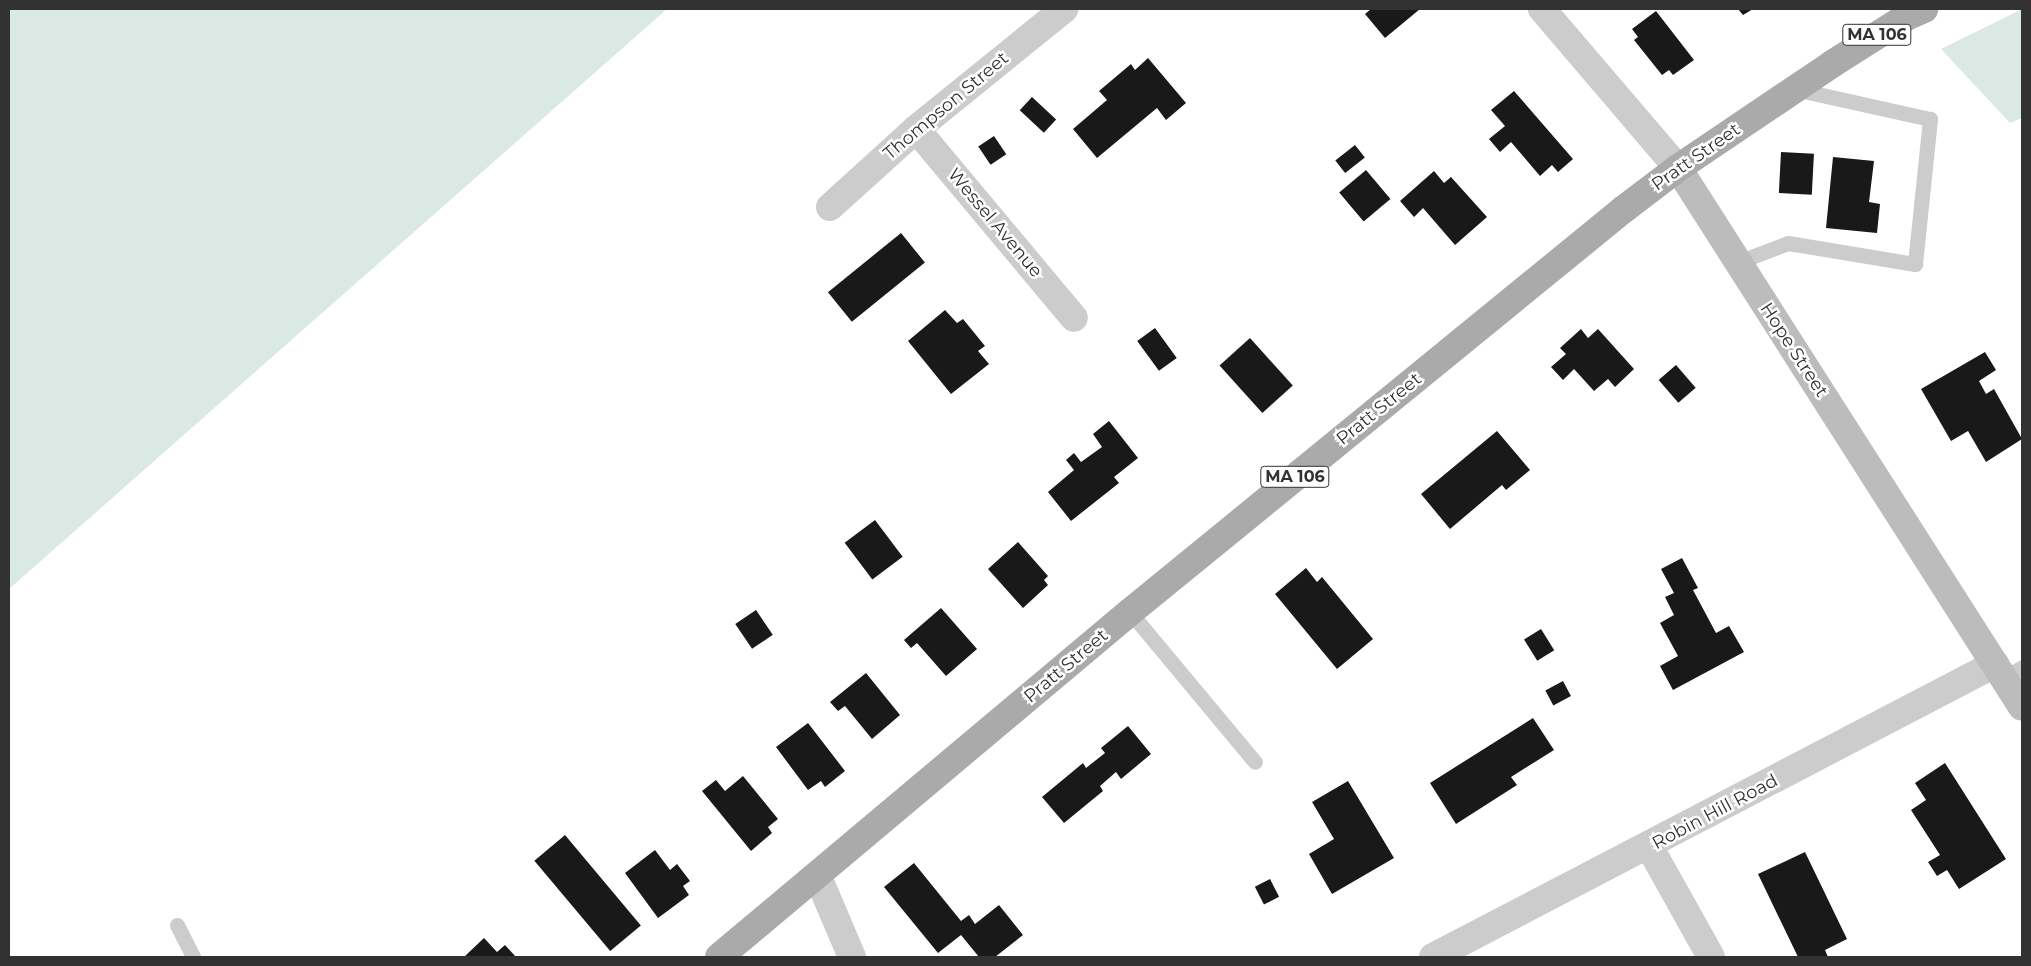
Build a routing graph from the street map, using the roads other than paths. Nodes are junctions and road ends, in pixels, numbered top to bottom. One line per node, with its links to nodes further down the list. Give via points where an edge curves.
1 (1064, 9): 5 (street, Thompson Street)
2 (1542, 9): 6 (street, Hope Street)
3 (1924, 9): 4 (main road, Pratt Street / MA 106, via 1906,17)
4 (1795, 89): 6 (main road, Pratt Street / MA 106); 8 (lane, via 1930,120 1915,264 1788,243)
5 (916, 129): 7 (street, Thompson Street); 9 (street, Wessel Avenue)
6 (1678, 168): 8 (main road, Hope Street); 10 (main road, Pratt Street / MA 106)
7 (830, 207)
8 (1738, 262): 11 (main road, Hope Street)
9 (1074, 318)
10 (1130, 612): 13 (lane); 15 (main road, Pratt Street / MA 106)
11 (2007, 670): 12 (main road, Hope Street); 14 (street, Robin Hill Road)
12 (2022, 707)
13 (1255, 762)
14 (1649, 846): 20 (street, Robin Hill Road); 21 (street)
15 (818, 877): 18 (main road, Pratt Street / MA 106); 19 (street)
16 (177, 925): 17 (lane)
17 (193, 957)
18 (719, 957)
19 (852, 957)
20 (1433, 957)
21 (1711, 957)

